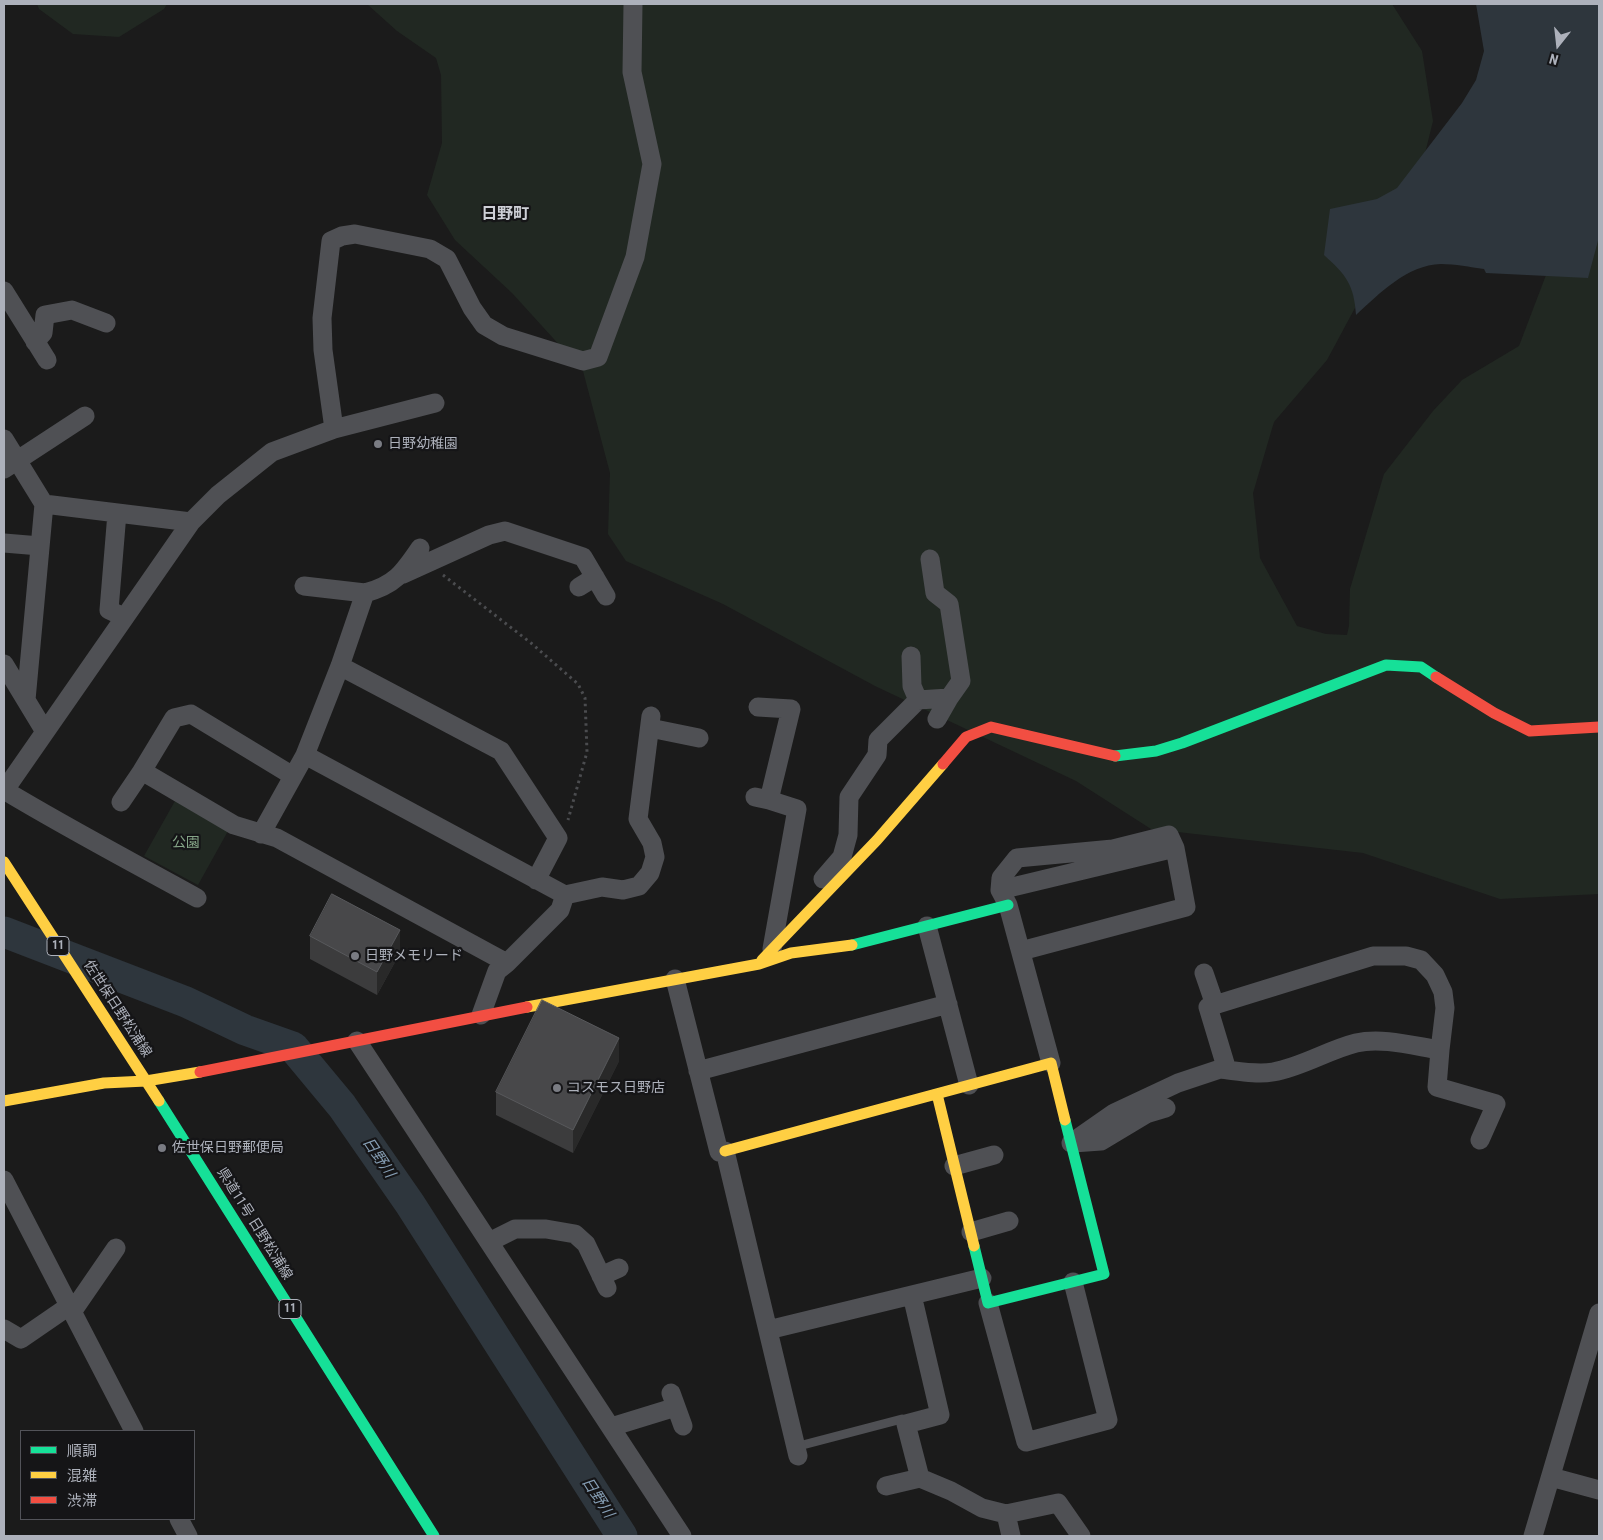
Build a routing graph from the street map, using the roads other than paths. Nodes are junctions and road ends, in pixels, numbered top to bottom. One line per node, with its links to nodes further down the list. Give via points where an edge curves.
1 (633, 4): 8 (street, via 632,72 652,164 634,257 598,357 584,361 503,336 484,325 447,259 430,249 355,234 342,236 331,242 322,318)
2 (4, 291): 4 (street)
3 (106, 323): 4 (street, via 72,310 45,315 43,333)
4 (36, 342): 5 (street)
5 (47, 360)
6 (435, 403): 8 (street)
7 (85, 416): 10 (street)
8 (334, 429): 13 (street, via 272,452 218,495)
9 (4, 440): 10 (street)
10 (10, 465): 11 (street)
11 (44, 504): 12 (street); 15 (street)
12 (117, 513): 13 (street); 22 (street, via 109,610)
13 (192, 522): 22 (street)
14 (4, 543): 15 (street)
15 (40, 546): 27 (street)
16 (930, 559): 26 (street, via 935,593 949,604 961,681)
17 (595, 577): 19 (street); 20 (street, via 583,557 505,531 424,555 384,588); 21 (street)
18 (304, 586): 20 (street)
19 (579, 587)
20 (365, 593): 25 (street)
21 (606, 596)
22 (124, 617): 32 (street)
23 (911, 656): 28 (street, via 912,686)
24 (4, 664): 27 (street)
25 (340, 666): 34 (street); 42 (street, via 501,751 558,838)
26 (949, 698): 28 (street); 30 (street)
27 (26, 700): 32 (street)
28 (918, 700): 43 (street, via 878,740 877,755 849,797 848,835 842,857 823,879)
29 (758, 707): 48 (street, via 791,709 762,799 797,809)
30 (937, 719)
31 (1599, 726): 43 (street, via 1530,731 1421,667 1386,665 1156,751 1113,756 991,727 966,737)
32 (44, 730): 37 (street)
33 (699, 738): 44 (street, via 650,722 638,819 652,844 655,857 650,873 639,886 623,890 602,887)
34 (304, 755): 36 (street); 42 (street)
35 (142, 771): 36 (street, via 174,718 191,714); 38 (street); 39 (street, via 234,825)
36 (293, 776): 39 (street)
37 (4, 791): 45 (street)
38 (121, 802)
39 (261, 834): 50 (street, via 277,838)
40 (1175, 848): 46 (street); 46 (street, via 1169,835 1113,849 1017,858 1001,878); 49 (street, via 1186,907)
41 (4, 862): 62 (street, 佐世保日野松浦線 / 11)
42 (536, 880): 44 (street)
43 (826, 894): 48 (street)
44 (565, 895): 50 (street, via 560,910)
45 (197, 898)
46 (1004, 898): 47 (street); 49 (street)
47 (927, 926): 51 (street, via 841,948 791,953); 54 (street)
48 (772, 950): 51 (street)
49 (1021, 951): 59 (street)
50 (507, 963): 56 (street, via 497,971)
51 (759, 964): 53 (street)
52 (1204, 973): 55 (street)
53 (675, 979): 56 (street); 60 (street)
54 (948, 1004): 60 (street); 63 (street)
55 (1214, 1005): 58 (street, via 1374,956 1406,956 1421,960 1436,975 1443,992 1445,1008); 61 (street, via 1208,1007)
56 (481, 1014): 57 (street)
57 (357, 1041): 62 (street); 75 (street)
58 (1440, 1050): 61 (street, via 1357,1042 1274,1072); 67 (street, via 1437,1087 1496,1104)
59 (1051, 1063): 63 (street); 68 (street)
60 (698, 1070): 69 (street, via 719,1152)
61 (1227, 1070): 68 (street, via 1220,1069 1178,1083 1114,1113)
62 (146, 1081): 65 (street, via 104,1083); 98 (street, 県道11号 日野松浦線 / 11)
63 (969, 1085): 64 (street)
64 (937, 1094): 69 (street); 71 (street)
65 (4, 1101)
66 (1166, 1108): 68 (street, via 1146,1114 1101,1141)
67 (1480, 1140)
68 (1072, 1143): 79 (street, via 1104,1274)
69 (725, 1151): 85 (street)
70 (994, 1155): 71 (street)
71 (954, 1166): 74 (street)
72 (4, 1180): 82 (street)
73 (1009, 1221): 74 (street)
74 (970, 1232): 78 (street)
75 (489, 1242): 77 (street, via 515,1229 546,1228 575,1234 586,1244 604,1282); 88 (street)
76 (116, 1248): 82 (street)
77 (619, 1268)
78 (982, 1278): 80 (street); 81 (street)
79 (1072, 1282): 81 (street); 81 (street, via 1108,1420 1026,1442)
80 (912, 1295): 85 (street); 86 (street, via 940,1415)
81 (988, 1303)
82 (71, 1309): 84 (street, via 21,1339); 89 (street)
83 (1598, 1325): 91 (street)
84 (4, 1329)
85 (768, 1330): 90 (street)
86 (906, 1424): 90 (lane, via 902,1419); 92 (street)
87 (683, 1426): 88 (street, via 674,1400)
88 (611, 1427): 99 (street)
89 (133, 1430)
90 (796, 1451)
91 (1551, 1477): 94 (street); 102 (street)
92 (920, 1478): 93 (street); 95 (street, via 982,1508)
93 (886, 1486)
94 (1599, 1490)
95 (1006, 1514): 100 (street); 101 (street, via 1058,1503)
96 (180, 1520): 97 (street)
97 (188, 1536)
98 (434, 1536)
99 (682, 1536)
100 (1011, 1536)
101 (1081, 1536)
102 (1533, 1536)

